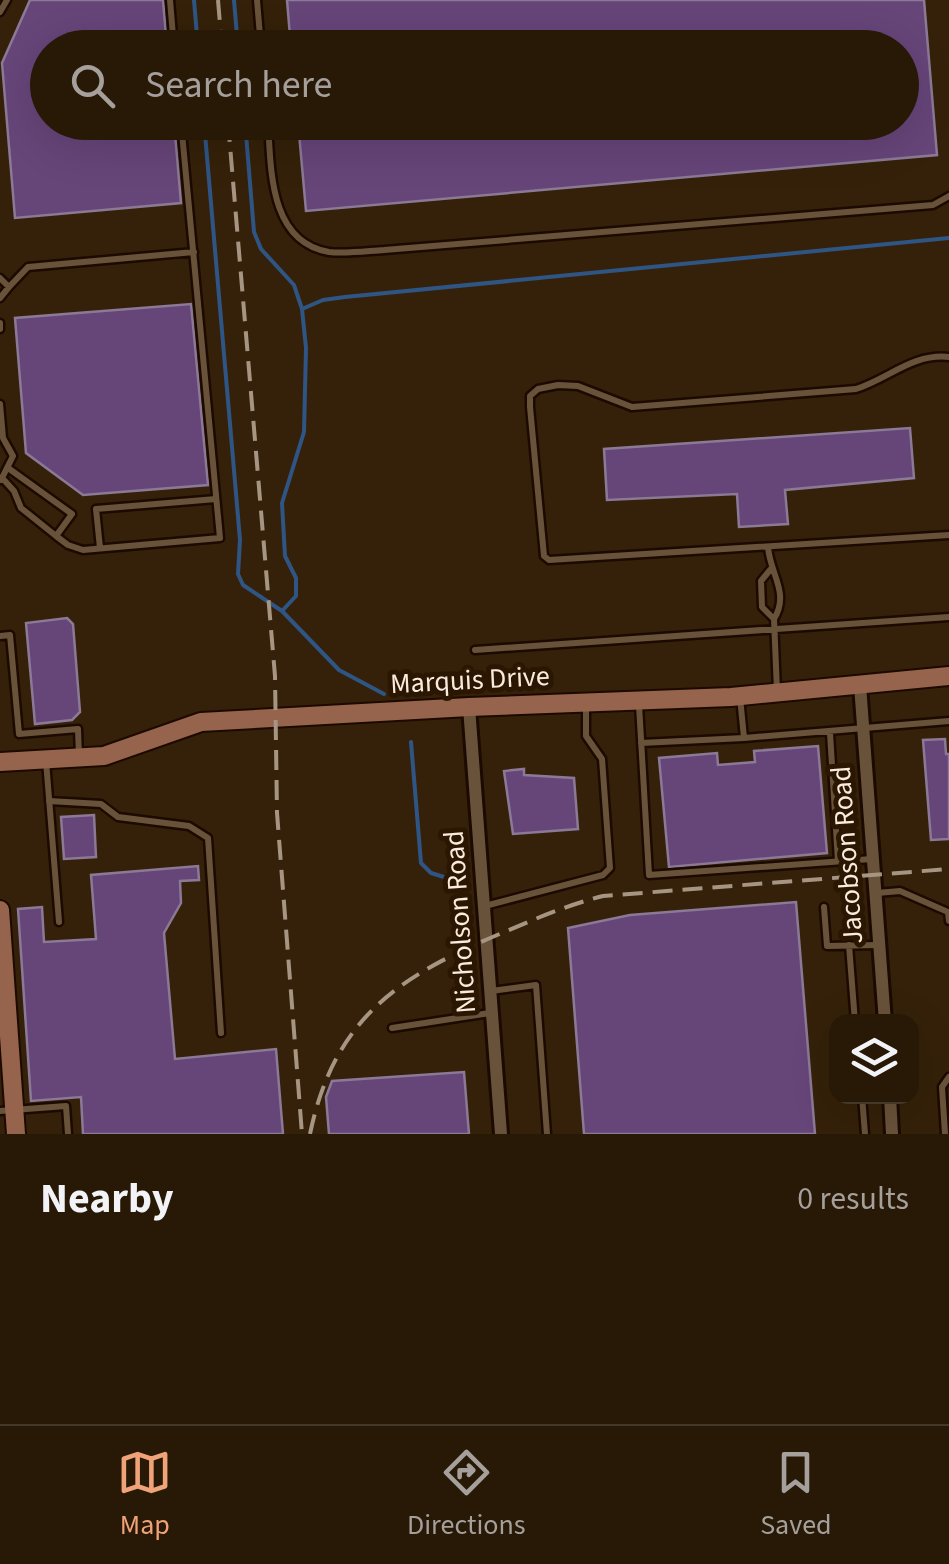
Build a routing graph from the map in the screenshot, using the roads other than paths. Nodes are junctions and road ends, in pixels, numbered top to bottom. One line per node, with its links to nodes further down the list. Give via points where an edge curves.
1 (6, 0): 4 (lane)
2 (170, 0): 5 (lane)
3 (258, 0): 6 (lane)
4 (0, 12)
5 (172, 30)
6 (260, 30)
7 (183, 140): 10 (lane)
8 (269, 140): 9 (lane, via 280,214 296,237 327,252 933,204)
9 (949, 196)
10 (194, 252): 12 (lane, via 28,267); 18 (lane)
11 (0, 278): 12 (lane)
12 (9, 287): 13 (lane)
13 (0, 298)
14 (949, 356): 21 (lane, via 920,358 856,389 632,406 578,386 538,389 530,396 549,560)
15 (0, 404): 16 (lane, via 3,438 13,456)
16 (8, 468): 17 (lane); 20 (lane, via 72,514)
17 (2, 480): 20 (lane, via 20,508)
18 (216, 499): 22 (lane, via 220,538); 22 (lane, via 96,509)
19 (949, 535): 21 (lane)
20 (56, 536): 22 (lane, via 82,550)
21 (768, 547): 23 (lane)
22 (100, 548)
23 (770, 570): 25 (lane, via 779,580 782,606); 25 (lane, via 761,581 762,607)
24 (949, 616): 25 (lane)
25 (774, 624): 27 (lane); 30 (lane)
26 (0, 636): 40 (lane, via 10,635 19,734 78,730)
27 (474, 650)
28 (949, 676): 29 (street, Marquis Drive)
29 (860, 685): 30 (street, Marquis Drive); 36 (street, Jacobson Road)
30 (777, 692): 31 (street, Marquis Drive)
31 (740, 696): 32 (street, Marquis Drive); 38 (lane)
32 (639, 699): 33 (street, Marquis Drive); 39 (lane)
33 (586, 702): 34 (street, Marquis Drive); 47 (lane, via 586,736 602,759 610,868)
34 (468, 707): 40 (street, Marquis Drive, via 200,722); 47 (street, Nicholson Road)
35 (949, 720): 36 (lane)
36 (864, 730): 37 (lane); 44 (street, Jacobson Road)
37 (830, 732): 38 (lane); 45 (lane)
38 (744, 738): 39 (lane)
39 (642, 743): 45 (lane, via 649,875)
40 (80, 758): 41 (street, Marquis Drive)
41 (46, 760): 42 (street, Marquis Drive); 43 (lane)
42 (0, 762)
43 (49, 801): 52 (lane); 60 (lane, via 101,804 118,817 189,826 208,838)
44 (873, 859): 45 (lane); 46 (street, Jacobson Road)
45 (838, 862)
46 (875, 893): 50 (lane, via 900,892); 54 (street, Jacobson Road)
47 (484, 906): 55 (street, Nicholson Road)
48 (824, 907): 53 (lane, via 827,946)
49 (0, 911): 64 (street)
50 (948, 912): 51 (lane)
51 (949, 921)
52 (58, 922)
53 (849, 945): 54 (lane); 57 (lane)
54 (879, 945): 58 (street, Jacobson Road)
55 (490, 991): 56 (street, Nicholson Road); 68 (lane, via 536,985)
56 (492, 1013): 59 (lane); 67 (street, Nicholson Road)
57 (855, 1014)
58 (884, 1014)
59 (392, 1028)
60 (221, 1033)
61 (949, 1077): 71 (lane, via 942,1087)
62 (863, 1104): 69 (lane)
63 (890, 1104): 70 (street)
64 (7, 1110): 65 (street); 66 (lane, via 66,1106)
65 (16, 1134)
66 (68, 1134)
67 (501, 1134)
68 (548, 1134)
69 (865, 1134)
70 (892, 1134)
71 (945, 1134)

